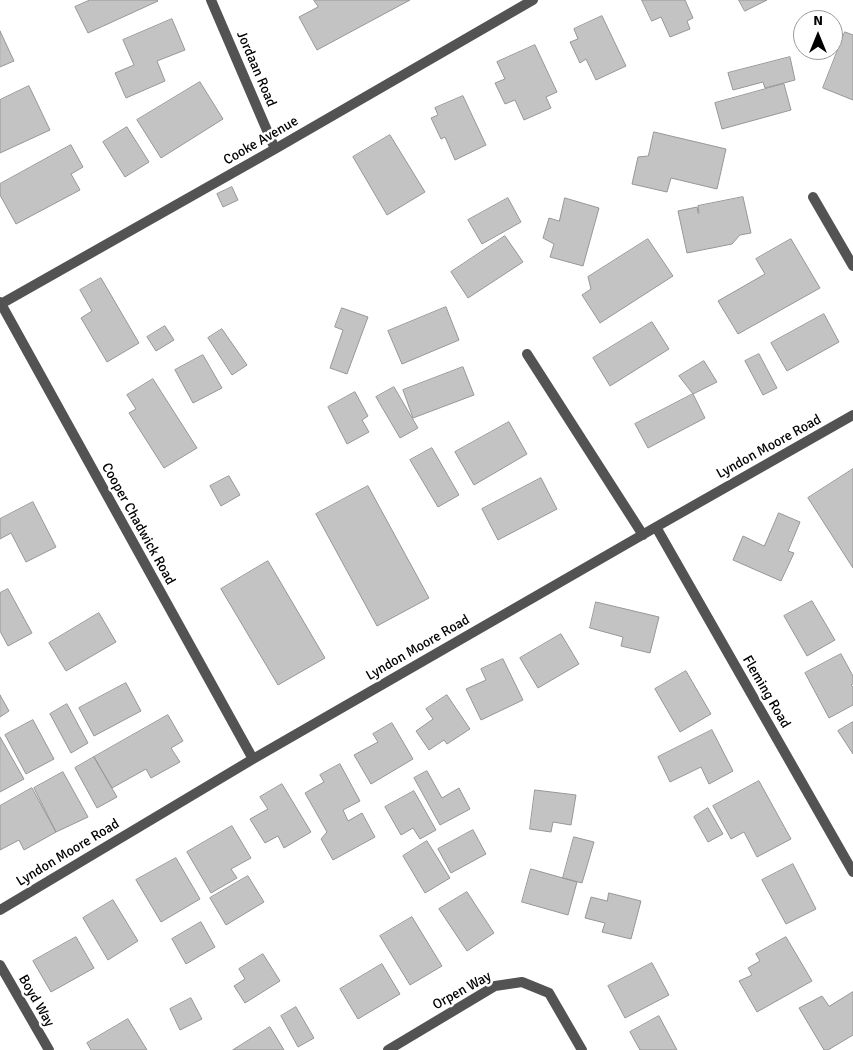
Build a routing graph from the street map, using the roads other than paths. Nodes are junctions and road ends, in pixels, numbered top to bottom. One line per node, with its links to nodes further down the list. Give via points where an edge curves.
1 (212, 0): 3 (street, Jordaan Road)
2 (533, 0): 3 (street, Cooke Avenue)
3 (275, 149): 6 (street, Cooke Avenue)
4 (813, 197): 5 (street)
5 (853, 266)
6 (0, 303): 11 (street, Cooper Chadwick Road)
7 (527, 354): 10 (street)
8 (853, 415): 9 (street, Lyndon Moore Road)
9 (656, 527): 10 (street, Lyndon Moore Road); 12 (street, Fleming Road)
10 (643, 534): 11 (street, Lyndon Moore Road)
11 (253, 758): 13 (street, Lyndon Moore Road)
12 (853, 872)
13 (0, 910)
14 (0, 965): 15 (street, Boyd Way)
15 (49, 1050)
16 (388, 1050): 17 (street, Orpen Way, via 495,986 522,982 549,993)
17 (582, 1050)

